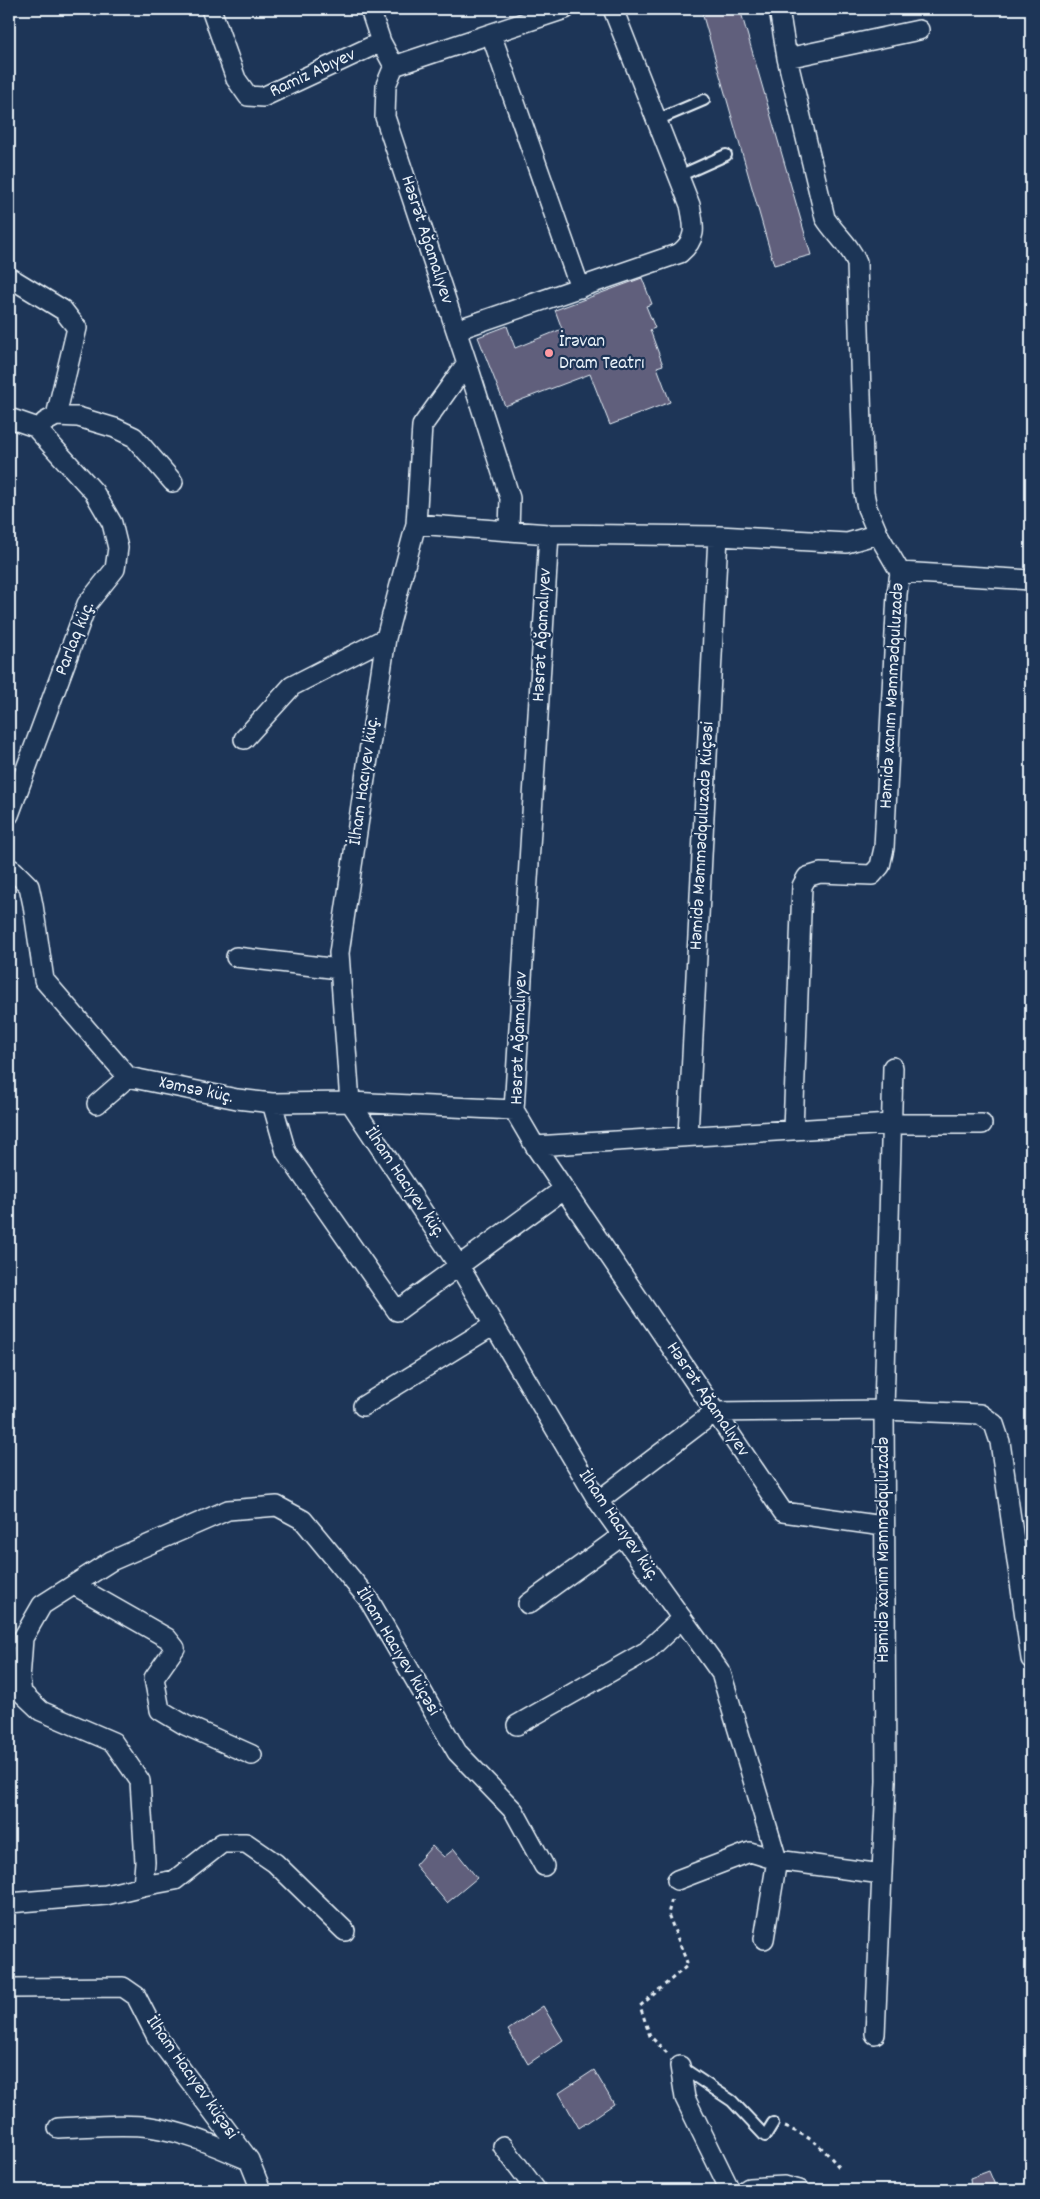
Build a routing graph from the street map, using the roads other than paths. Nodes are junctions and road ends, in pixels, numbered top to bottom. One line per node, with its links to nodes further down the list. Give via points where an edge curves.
1 (211, 9): 8 (street, Ramiz Abıyev, via 236,79 248,96 263,97)
2 (370, 9): 8 (street)
3 (565, 9): 7 (street)
4 (613, 9): 12 (street)
5 (779, 9): 9 (street, Həmidə xanım Məmmədquluzadə)
6 (919, 30): 9 (street)
7 (491, 34): 10 (street); 16 (street)
8 (382, 42): 10 (street)
9 (787, 58): 26 (street, Həmidə xanım Məmmədquluzadə, via 825,218 851,249 857,263 864,493)
10 (394, 66): 17 (street, Həsrət Ağamalıyev, via 386,85 385,117)
11 (704, 100): 12 (lane)
12 (657, 120): 14 (street)
13 (726, 155): 14 (lane)
14 (679, 176): 16 (street, via 690,205 694,229 691,244 680,253)
15 (9, 277): 19 (street, via 63,310 76,328)
16 (580, 288): 17 (street)
17 (456, 330): 18 (street, Həsrət Ağamalıyev)
18 (467, 362): 23 (street, İlham Hacıyev küç., via 422,426); 24 (street, Həsrət Ağamalıyev, via 510,498)
19 (56, 416): 21 (street); 22 (street, via 78,417 134,437)
20 (9, 418): 21 (street, Parlaq küç.)
21 (35, 427): 32 (street, Parlaq küç., via 94,492 112,523 118,548 115,569 87,604)
22 (173, 482)
23 (416, 524): 24 (street); 30 (street, İlham Hacıyev küç.)
24 (509, 530): 25 (street)
25 (549, 534): 27 (street); 41 (street, Həsrət Ağamalıyev)
26 (878, 534): 27 (street, via 847,543); 28 (street, Həmidə xanım Məmmədquluzadə)
27 (718, 536): 45 (street, Həmidə Məmmədquluzadə Küçəsi)
28 (900, 572): 29 (street); 44 (street, Həmidə xanım Məmmədquluzadə, via 896,594 884,848 880,866 872,875 820,873 807,877 802,886)
29 (1031, 580)
30 (386, 638): 31 (street, via 292,686); 35 (street, İlham Hacıyev küç.)
31 (244, 739)
32 (9, 815)
33 (9, 868): 37 (street, via 29,886 44,980)
34 (236, 957): 35 (street)
35 (339, 969): 38 (street, İlham Hacıyev küç.)
36 (893, 1067): 42 (street, Həmidə xanım Məmmədquluzadə)
37 (128, 1077): 39 (street, Xəmsə küç., via 237,1100); 40 (street)
38 (350, 1102): 39 (street, Xəmsə küç.); 41 (street, Xəmsə küç.); 48 (street, İlham Hacıyev küç.)
39 (272, 1103): 48 (street, via 286,1152 397,1311)
40 (97, 1104)
41 (514, 1110): 46 (street, Həsrət Ağamalıyev)
42 (890, 1124): 43 (street); 44 (street); 51 (street, Həmidə xanım Məmmədquluzadə)
43 (982, 1124)
44 (793, 1130): 45 (street)
45 (688, 1136): 46 (street)
46 (535, 1146): 47 (street, Həsrət Ağamalıyev)
47 (564, 1189): 48 (street); 52 (street, Həsrət Ağamalıyev)
48 (459, 1266): 49 (street, İlham Hacıyev küç.)
49 (494, 1325): 50 (street); 53 (street, İlham Hacıyev küç.)
50 (363, 1406)
51 (884, 1410): 52 (street); 54 (street, Həmidə xanım Məmmədquluzadə); 59 (street, via 980,1414 994,1424 1000,1442)
52 (716, 1412): 53 (street); 54 (street, Həsrət Ağamalıyev, via 783,1512)
53 (598, 1501): 55 (street, İlham Hacıyev küç.)
54 (883, 1526): 64 (street, Həmidə xanım Məmmədquluzadə, via 886,1782)
55 (623, 1535): 57 (street); 58 (street, İlham Hacıyev küç.)
56 (74, 1585): 61 (street, via 166,1638 174,1648 154,1678 160,1710); 63 (street, İlham Hacıyev küçəsi, via 111,1561 228,1510 277,1506 303,1520 369,1600 457,1752 514,1811); 66 (street, İlham Hacıyev küçəsi, via 42,1606 23,1638 22,1693 41,1711 113,1742 140,1782 145,1862)
57 (528, 1604)
58 (682, 1618): 60 (street, via 647,1651); 62 (street, İlham Hacıyev küç., via 721,1673)
59 (1031, 1659)
60 (517, 1725)
61 (252, 1755)
62 (777, 1860): 64 (street); 65 (street, via 750,1852); 69 (street, İlham Hacıyev küç.)
63 (544, 1866)
64 (882, 1874): 71 (street, Həmidə xanım Məmmədquluzadə)
65 (677, 1880)
66 (143, 1886): 67 (street, via 106,1895); 68 (street, via 175,1880 222,1843 246,1843 276,1863)
67 (9, 1903)
68 (346, 1931)
69 (764, 1939)
70 (14, 1988): 76 (street, İlham Hacıyev küçəsi, via 123,1987 136,1996 158,2038)
71 (875, 2034)
72 (680, 2066): 73 (lane, via 732,2101 765,2136); 79 (street, via 685,2098)
73 (773, 2123)
74 (58, 2128): 76 (street, via 148,2126 205,2141)
75 (503, 2146): 78 (street)
76 (249, 2160): 77 (street, İlham Hacıyev küçəsi)
77 (260, 2190)
78 (536, 2190)
79 (730, 2190)
80 (746, 2190): 81 (street, via 784,2186)
81 (799, 2190)

